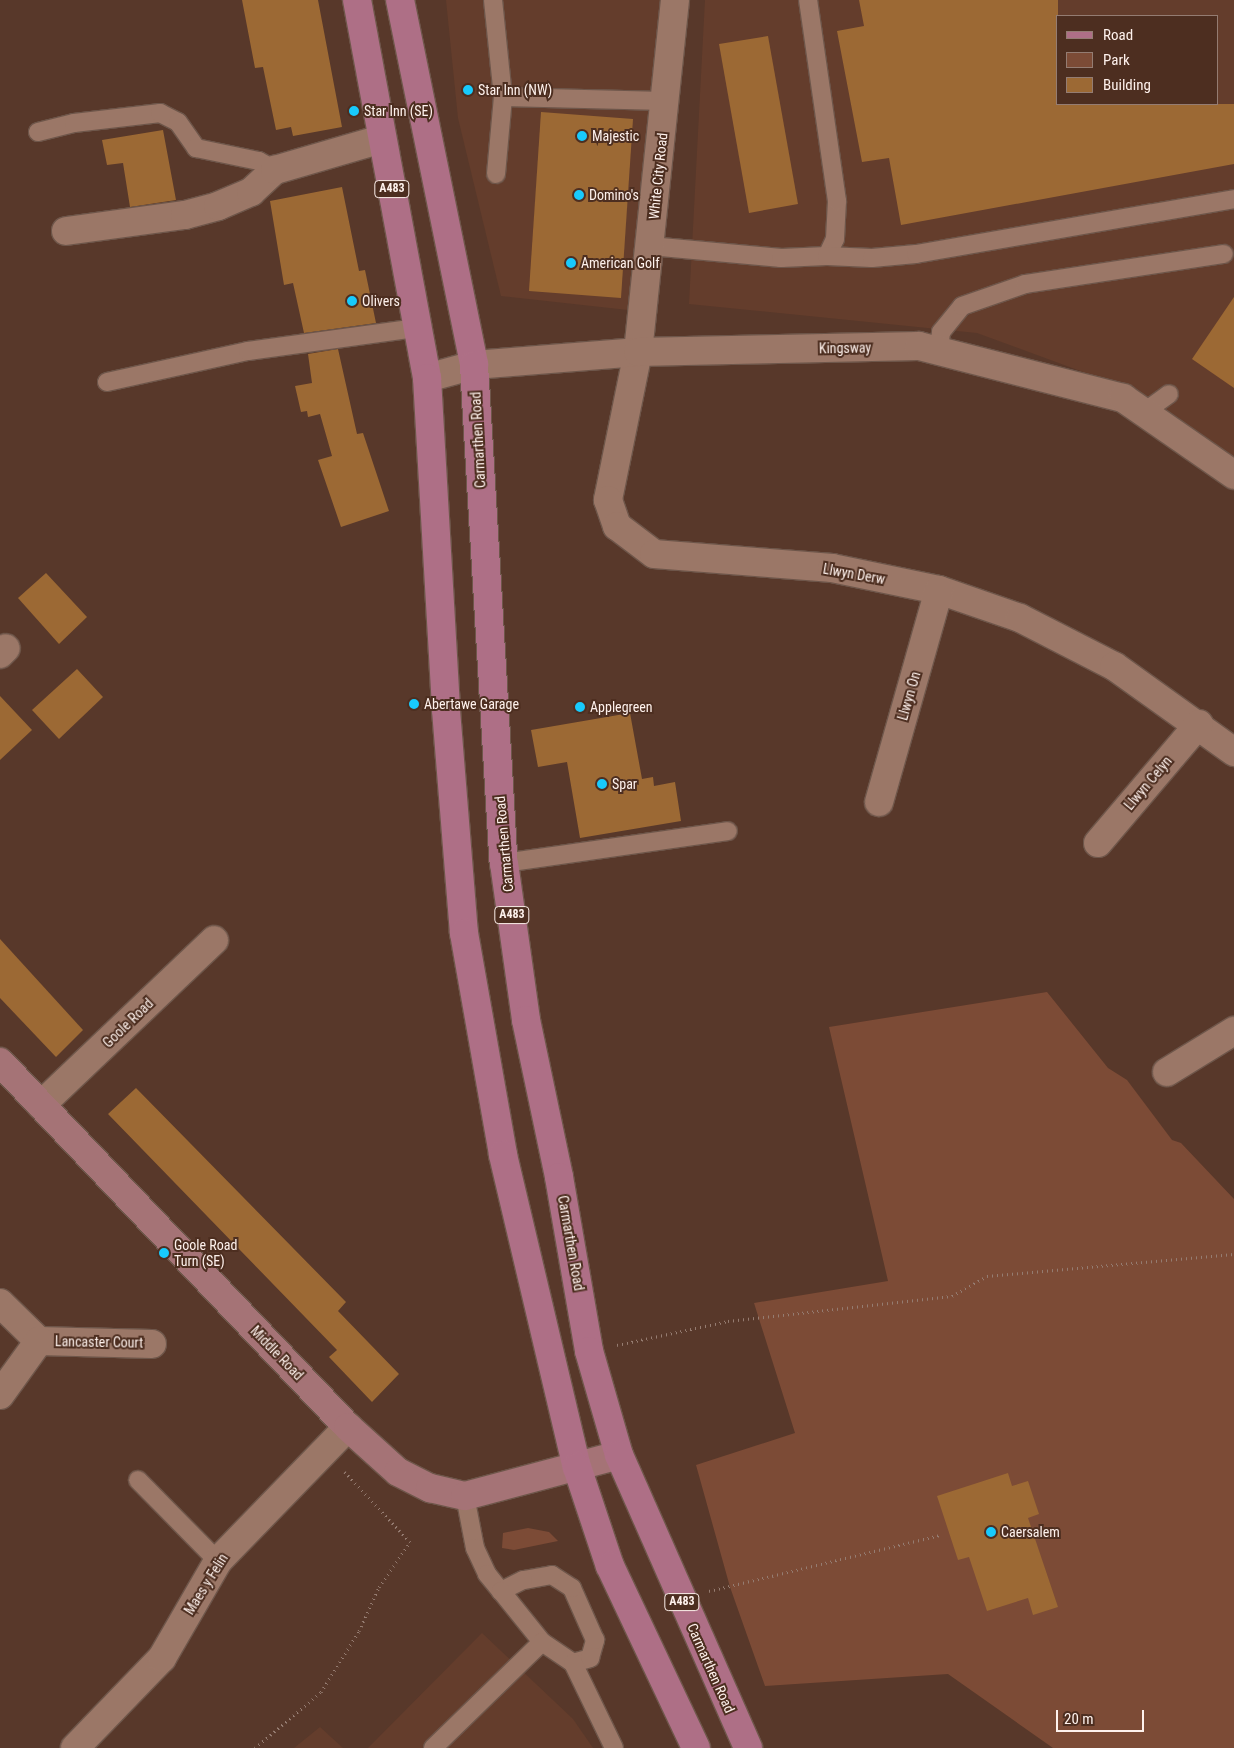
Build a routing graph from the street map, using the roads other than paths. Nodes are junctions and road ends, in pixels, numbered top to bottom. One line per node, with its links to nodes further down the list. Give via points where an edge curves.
1 (357, 0): 9 (main road, A483)
2 (400, 0): 20 (main road, Carmarthen Road / A483)
3 (492, 0): 6 (lane)
4 (675, 0): 7 (street, White City Road)
5 (808, 0): 16 (lane, via 837,201 835,239)
6 (503, 97): 7 (lane); 11 (lane)
7 (666, 102): 14 (street, White City Road)
8 (38, 132): 10 (lane, via 83,122 160,114 178,122 196,148 260,161)
9 (382, 139): 10 (street); 17 (main road, A483)
10 (275, 170): 13 (street, via 250,192 218,206 185,215)
11 (496, 174)
12 (1234, 199): 16 (lane, via 916,254 872,258)
13 (66, 231)
14 (650, 246): 16 (lane, via 781,258); 19 (street, White City Road)
15 (1224, 254): 18 (lane, via 1025,284 962,306 941,332)
16 (827, 256)
17 (417, 328): 21 (main road, A483); 22 (lane, via 248,351)
18 (939, 351): 19 (street, Kingsway, via 919,346); 24 (street, Kingsway, via 1122,398)
19 (638, 352): 20 (street, Kingsway); 26 (street, Llwyn Derw, via 608,500 617,526 629,537 654,554 832,568)
20 (474, 365): 21 (street, Kingsway); 32 (main road, Carmarthen Road / A483)
21 (427, 378): 44 (main road, A483, via 446,710 464,933 503,1155)
22 (107, 382)
23 (1169, 394): 24 (lane)
24 (1143, 413): 25 (street, Kingsway)
25 (1234, 475)
26 (939, 590): 27 (street, Llwyn Derw, via 1020,618 1114,666); 29 (street, Llwyn On)
27 (1199, 724): 28 (street, Llwyn Derw); 31 (street, Llwyn Celyn)
28 (1234, 752)
29 (880, 802)
30 (728, 831): 32 (lane)
31 (1098, 843)
32 (504, 863): 43 (main road, Carmarthen Road / A483, via 526,1020 560,1178 589,1351)
33 (214, 940): 37 (street, Goole Road)
34 (1234, 1031): 36 (street)
35 (0, 1062): 37 (street, Middle Road)
36 (1167, 1072)
37 (41, 1105): 42 (street, Middle Road)
38 (0, 1303): 39 (street, Lancaster Court)
39 (39, 1341): 40 (street, Lancaster Court); 41 (street)
40 (152, 1344)
41 (0, 1395)
42 (348, 1427): 46 (street, Middle Road, via 398,1472 430,1488); 47 (street, Maes y Felin)
43 (619, 1455): 44 (street, Middle Road); 55 (main road, Carmarthen Road / A483)
44 (577, 1467): 46 (street, Middle Road); 54 (main road, A483, via 610,1566)
45 (138, 1480): 47 (lane)
46 (465, 1496): 48 (lane, via 475,1548)
47 (218, 1561): 51 (street, Maes y Felin, via 162,1658)
48 (502, 1591): 49 (lane); 50 (lane, via 522,1580 552,1575 572,1588 595,1640 590,1658)
49 (542, 1642): 50 (lane); 52 (lane)
50 (573, 1663): 53 (lane)
51 (75, 1748)
52 (433, 1748)
53 (614, 1748)
54 (696, 1748)
55 (748, 1748)

